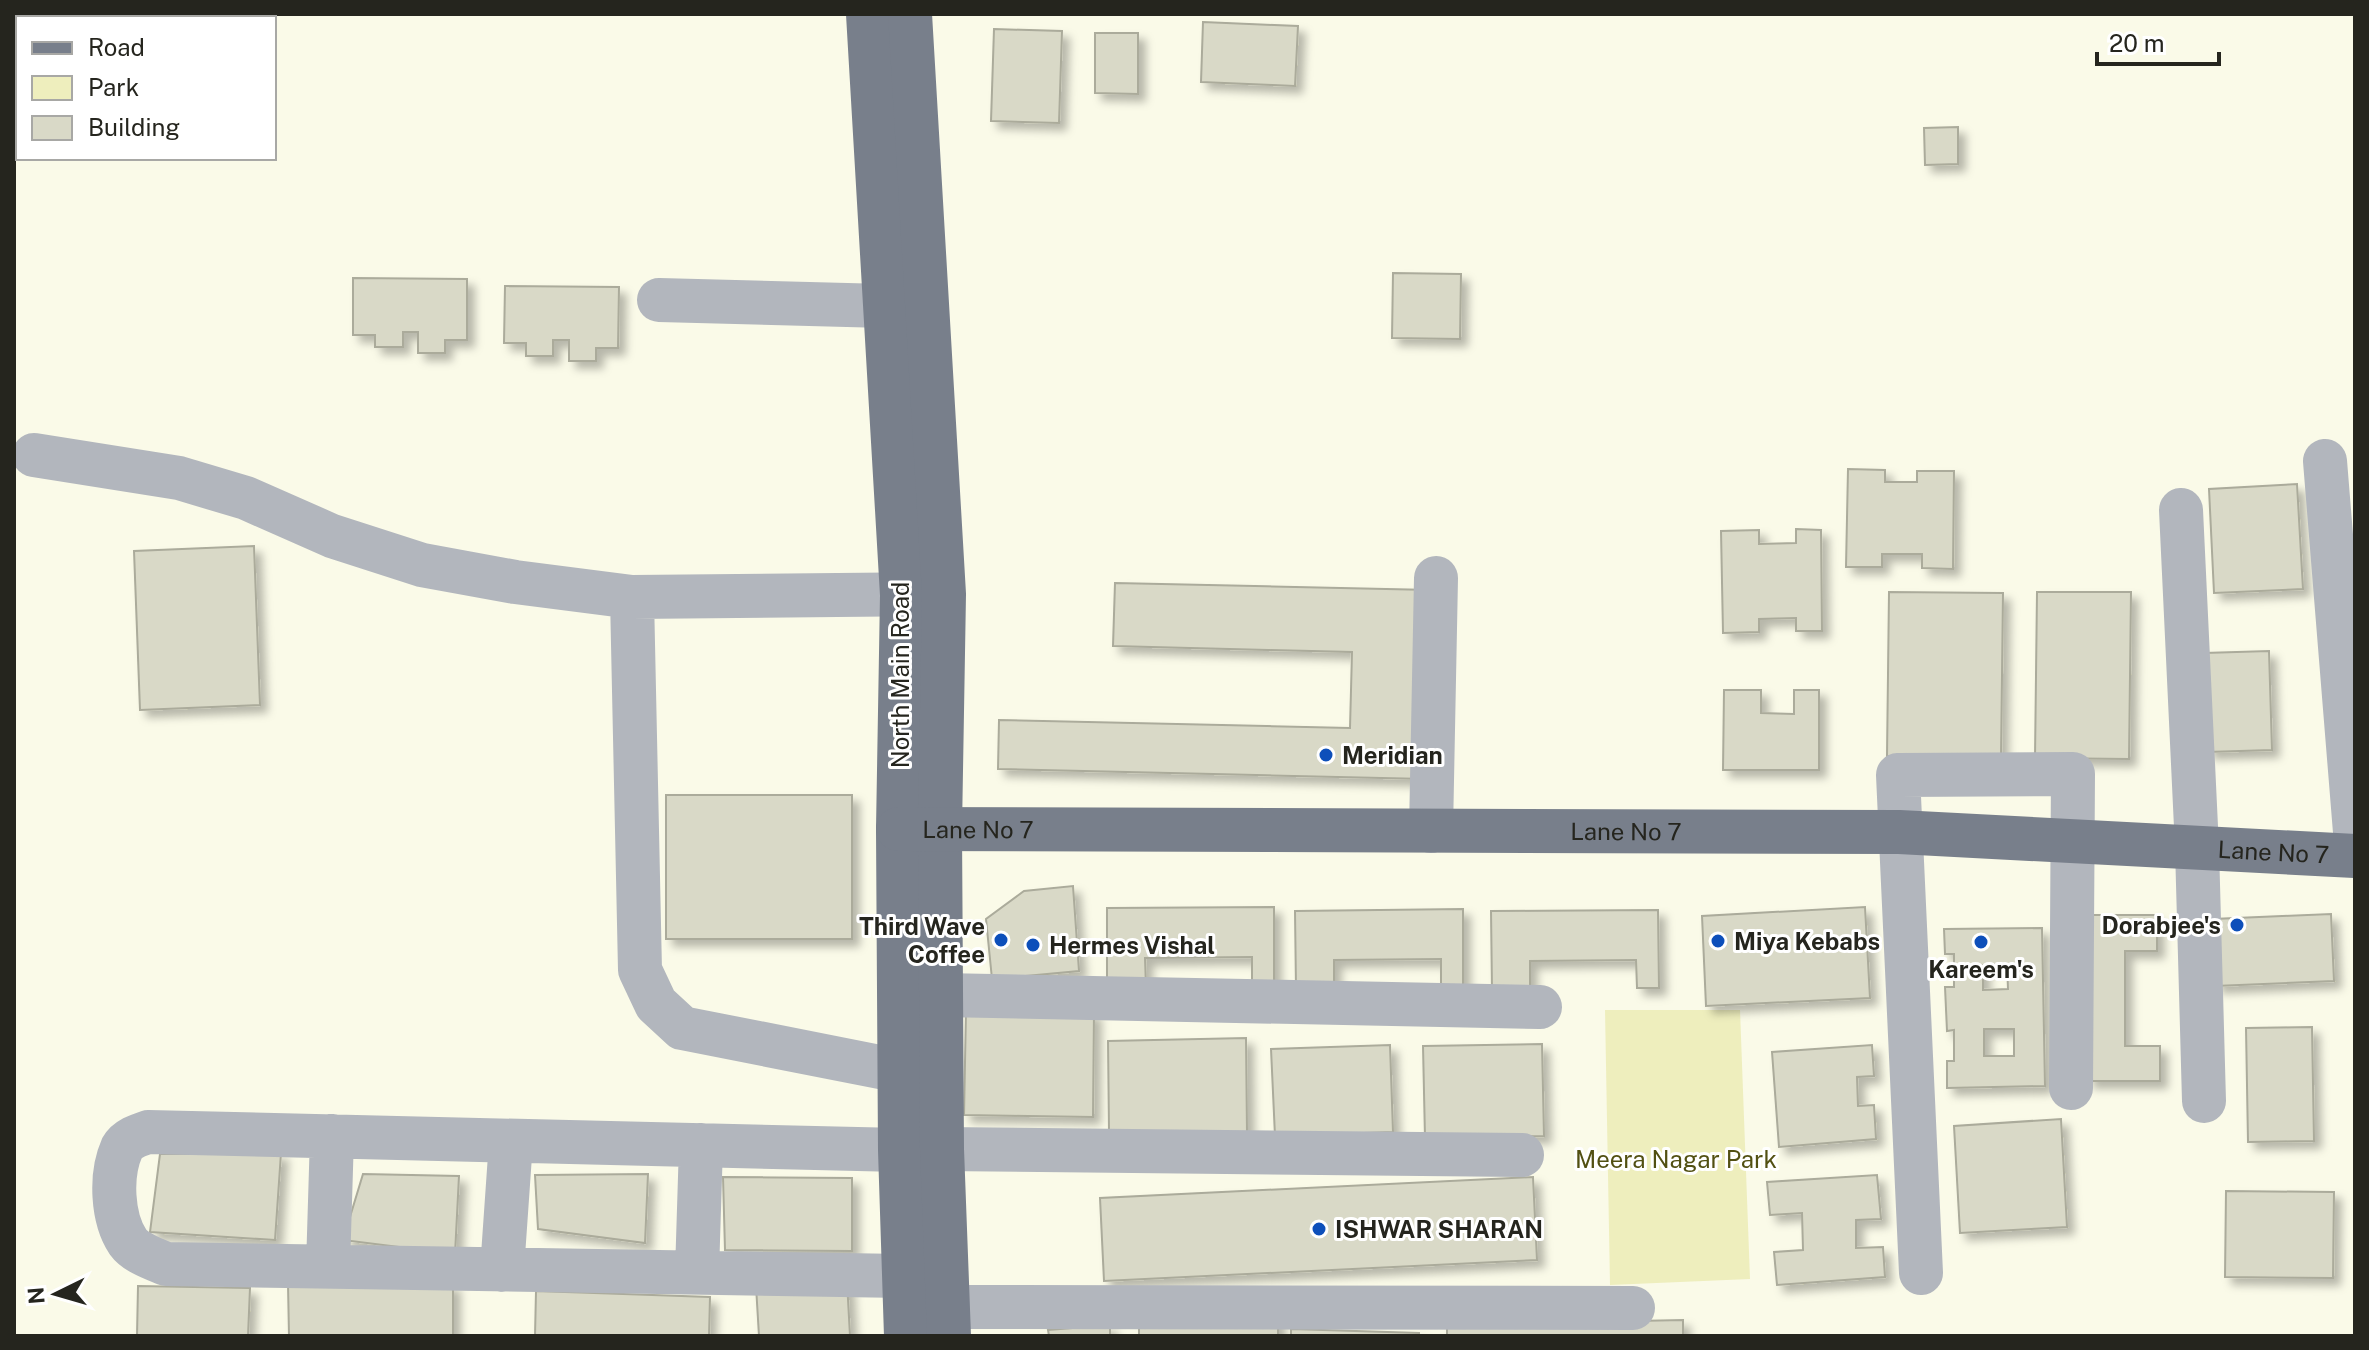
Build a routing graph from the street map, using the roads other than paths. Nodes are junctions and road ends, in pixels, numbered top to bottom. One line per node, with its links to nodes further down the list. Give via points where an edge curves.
1 (868, 14): 4 (main road, North Main Road)
2 (910, 14): 9 (main road, North Main Road)
3 (659, 300): 4 (street)
4 (885, 306): 9 (main road, North Main Road)
5 (34, 455): 10 (street, via 179,478 422,565)
6 (2325, 461): 11 (street)
7 (2181, 510): 17 (street)
8 (1436, 578): 13 (street)
9 (923, 594): 10 (street); 12 (main road, North Main Road)
10 (632, 597): 21 (street, via 640,970 656,1004 682,1028)
11 (2352, 756): 15 (street)
12 (919, 829): 13 (main road, Lane No 7); 19 (main road, North Main Road); 21 (main road, North Main Road)
13 (1431, 831): 14 (main road, Lane No 7)
14 (1899, 832): 16 (main road, Lane No 7); 16 (street, via 1898,775 2073,774); 32 (street)
15 (2355, 832)
16 (2072, 841): 17 (main road, Lane No 7); 22 (street)
17 (2197, 848): 18 (main road, Lane No 7); 23 (street)
18 (2355, 856)
19 (942, 995): 20 (street); 27 (main road, North Main Road)
20 (1540, 1007)
21 (900, 1071): 27 (main road, North Main Road)
22 (2071, 1088)
23 (2204, 1101)
24 (332, 1136): 25 (street); 29 (street); 29 (street, via 148,1132 123,1146 115,1180 117,1216 129,1244 166,1264)
25 (511, 1141): 26 (street); 30 (street)
26 (701, 1145): 27 (street); 31 (street)
27 (921, 1150): 28 (street); 33 (main road, North Main Road); 35 (main road, North Main Road)
28 (1522, 1155)
29 (328, 1267): 30 (street)
30 (502, 1270): 31 (street)
31 (697, 1273): 33 (street)
32 (1921, 1273)
33 (904, 1276): 36 (main road, North Main Road)
34 (1633, 1308): 35 (street)
35 (948, 1321)
36 (906, 1336)

